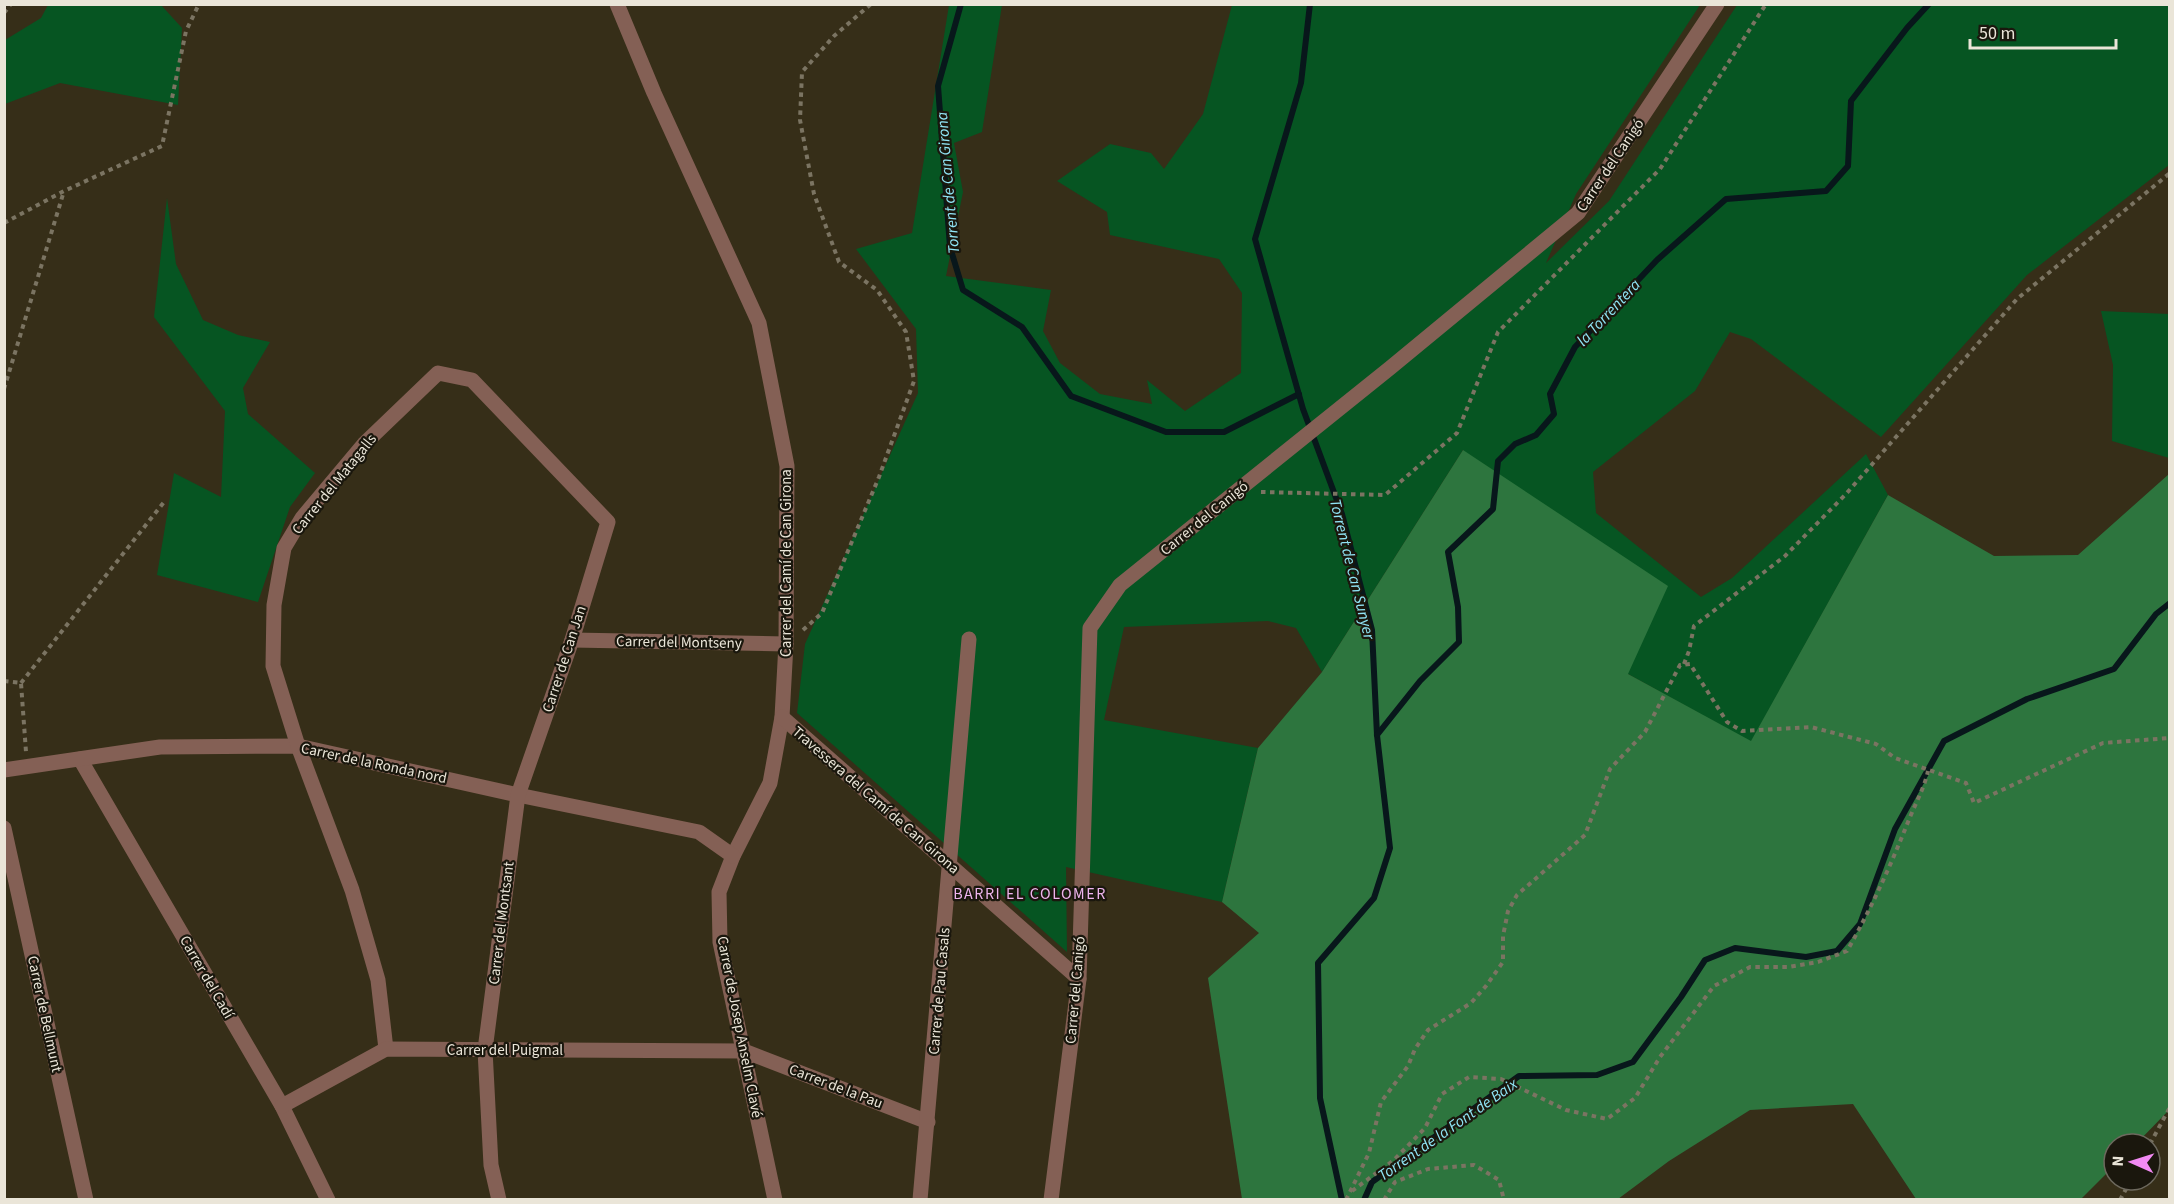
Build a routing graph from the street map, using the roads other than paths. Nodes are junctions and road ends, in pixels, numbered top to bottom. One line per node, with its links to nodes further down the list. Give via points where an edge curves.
1 (617, 4): 6 (street, Carrer del Camí de Can Girona, via 759,323 787,466)
2 (1717, 4): 15 (street, Carrer del Canigó, via 1578,213 1120,585 1090,628)
3 (608, 522): 5 (street, Carrer de Can Jan); 8 (street, Carrer del Matagalls, via 472,380 438,373 364,444 302,518 284,548 274,605 273,666)
4 (969, 639): 14 (street, Carrer de Pau Casals)
5 (572, 640): 6 (street, Carrer del Montseny); 11 (street, Carrer de Can Jan)
6 (786, 644): 7 (street, Carrer del Camí de Can Girona)
7 (782, 717): 13 (street, Carrer del Camí de Can Girona, via 770,783); 14 (street, Travessera del Camí de Can Girona)
8 (298, 746): 9 (street, Carrer de la Ronda nord, via 160,747); 11 (street, Carrer de la Ronda nord); 16 (street, Carrer del Matagalls, via 352,890 378,980)
9 (80, 759): 10 (street, Carrer de la Ronda nord); 19 (street, Carrer del Cadí)
10 (4, 770)
11 (518, 795): 13 (street, Carrer de la Ronda nord, via 699,832); 17 (street, Carrer del Montsant)
12 (4, 828): 21 (street, Carrer de Bellmunt)
13 (733, 855): 18 (street, Carrer de Josep Anselm Clavé, via 719,892 720,942)
14 (950, 864): 15 (street, Travessera del Camí de Can Girona); 20 (street, Carrer de Pau Casals)
15 (1079, 979): 26 (street, Carrer del Canigó)
16 (386, 1048): 17 (street, Carrer del Puigmal); 19 (street)
17 (485, 1050): 18 (street, Carrer del Puigmal); 23 (street, Carrer del Montsant, via 491,1165)
18 (744, 1051): 20 (street, Carrer de la Pau); 24 (street, Carrer de Josep Anselm Clavé)
19 (282, 1106): 22 (street, Carrer del Cadí)
20 (928, 1122): 25 (street, Carrer de Pau Casals)
21 (86, 1200)
22 (328, 1200)
23 (499, 1200)
24 (775, 1200)
25 (920, 1200)
26 (1051, 1200)

